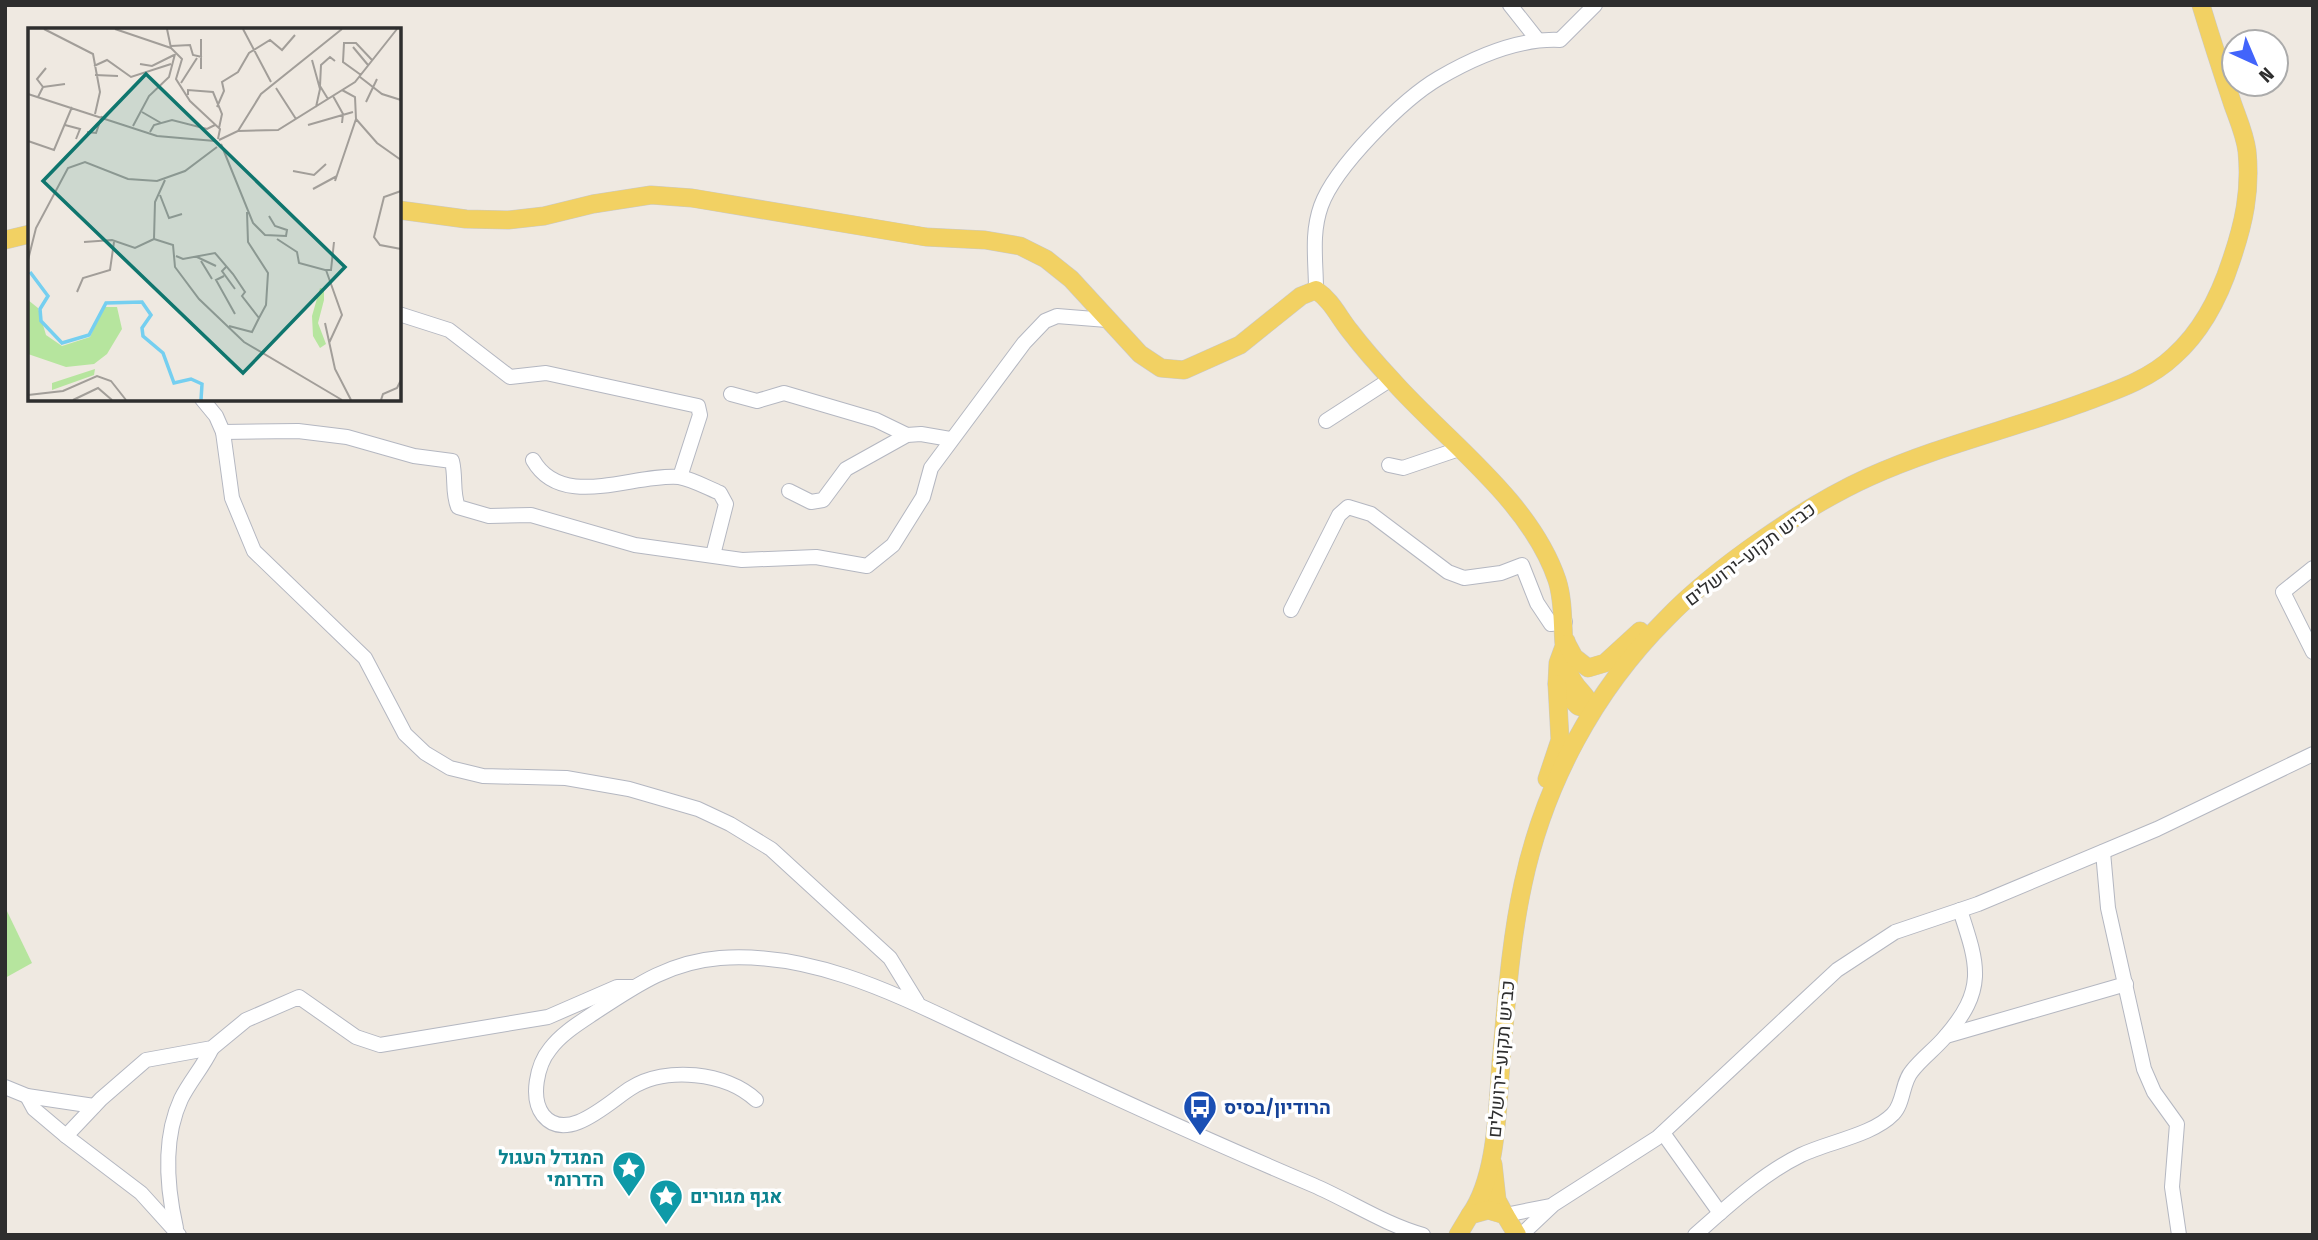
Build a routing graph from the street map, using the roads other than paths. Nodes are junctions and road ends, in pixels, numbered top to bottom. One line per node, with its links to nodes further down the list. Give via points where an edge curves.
1 (1510, 5): 4 (street)
2 (1595, 5): 4 (street, via 1560,40)
3 (2201, 5): 23 (main road, כביש תקוע–ירושלים, via 2247,148 2246,217 2225,279 2204,322 2174,357 2131,385 1869,477 1820,502)
4 (1537, 39): 8 (street, via 1482,57 1437,79 1378,129 1331,182 1314,230)
5 (401, 210): 10 (main road, via 508,220 652,195 926,237 985,240 1020,246 1046,259 1071,279)
6 (28, 234): 7 (main road)
7 (5, 240)
8 (1316, 290): 10 (main road, via 1301,296 1240,345 1184,370 1161,368); 11 (main road)
9 (401, 315): 21 (street, via 449,330 510,377 546,373 698,406 700,415)
10 (1107, 320): 17 (street, via 1057,316 1045,321)
11 (1391, 379): 14 (street); 18 (main road)
12 (731, 394): 16 (street, via 757,401 784,393 876,420)
13 (204, 401): 15 (street)
14 (1326, 421)
15 (223, 432): 24 (street, via 335,435 452,461 458,508 489,516 531,515 635,545); 38 (street, via 232,498 254,551 365,658 405,734 425,753 450,768 483,776 566,778 629,789 698,809 730,824 771,849 890,958)
16 (907, 435): 17 (street); 22 (street, via 846,469 823,500 811,502)
17 (950, 439): 24 (street, via 931,468 923,497 893,545 867,566 816,556 742,560)
18 (1459, 449): 20 (street, via 1403,468); 27 (main road, via 1496,483 1544,553 1556,578)
19 (533, 460): 21 (street, via 539,471 564,485)
20 (1390, 465)
21 (680, 477): 24 (street, via 720,493 726,505)
22 (789, 491)
23 (1760, 542): 28 (main road, via 1737,546 1683,588 1605,663 1588,668 1574,657); 31 (main road, כביש תקוע–ירושלים, via 1668,616)
24 (713, 555)
25 (2313, 568): 29 (street, via 2283,592)
26 (1291, 610): 27 (street, via 1339,515 1348,507 1371,514 1448,572 1464,578 1522,565 1551,624)
27 (1565, 622): 28 (main road)
28 (1566, 641): 30 (main road); 31 (main road, via 1569,673 1589,698)
29 (2313, 652)
30 (1557, 684): 31 (main road, via 1578,706); 34 (main road, via 1560,740 1528,835)
31 (1592, 710): 34 (main road, כביש תקוע–ירושלים, via 1565,763)
32 (2313, 754): 33 (street)
33 (2102, 852): 35 (street); 36 (street, via 2108,908)
34 (1531, 856): 47 (main road, כביש תקוע–ירושלים, via 1512,948)
35 (1960, 910): 39 (street, via 1973,951 1977,985); 45 (street, via 1895,932 1837,970)
36 (2126, 984): 39 (street); 57 (street, via 2144,1069 2177,1124 2172,1188)
37 (634, 987): 38 (street, via 671,966 719,958 772,958 835,972); 40 (street, via 617,987 548,1017 380,1045 356,1037 299,997 246,1020); 43 (street, via 549,1049 537,1083 540,1110 546,1118 566,1124 586,1119 632,1087 664,1077 726,1080)
38 (917, 1002): 53 (street, via 1166,1123)
39 (1946, 1036): 49 (street, via 1910,1073 1894,1114 1801,1155)
40 (212, 1048): 44 (street, via 146,1060); 52 (street, via 180,1102 171,1129 169,1196)
41 (5, 1087): 42 (street)
42 (27, 1096): 44 (street); 46 (street, via 34,1109)
43 (756, 1100)
44 (94, 1106): 46 (street)
45 (1662, 1133): 48 (street); 49 (street)
46 (66, 1136): 52 (street, via 141,1193)
47 (1492, 1153): 50 (main road, כביש תקוע–ירושלים, via 1497,1199); 51 (main road, כביש תקוע–ירושלים, via 1478,1205)
48 (1554, 1204): 50 (street); 55 (street)
49 (1720, 1213): 56 (street)
50 (1505, 1215): 51 (main road, via 1488,1210); 55 (main road, כביש תקוע–ירושלים)
51 (1464, 1224): 54 (street)
52 (178, 1232)
53 (1423, 1235)
54 (1445, 1235)
55 (1519, 1235)
56 (1695, 1235)
57 (2179, 1235)

